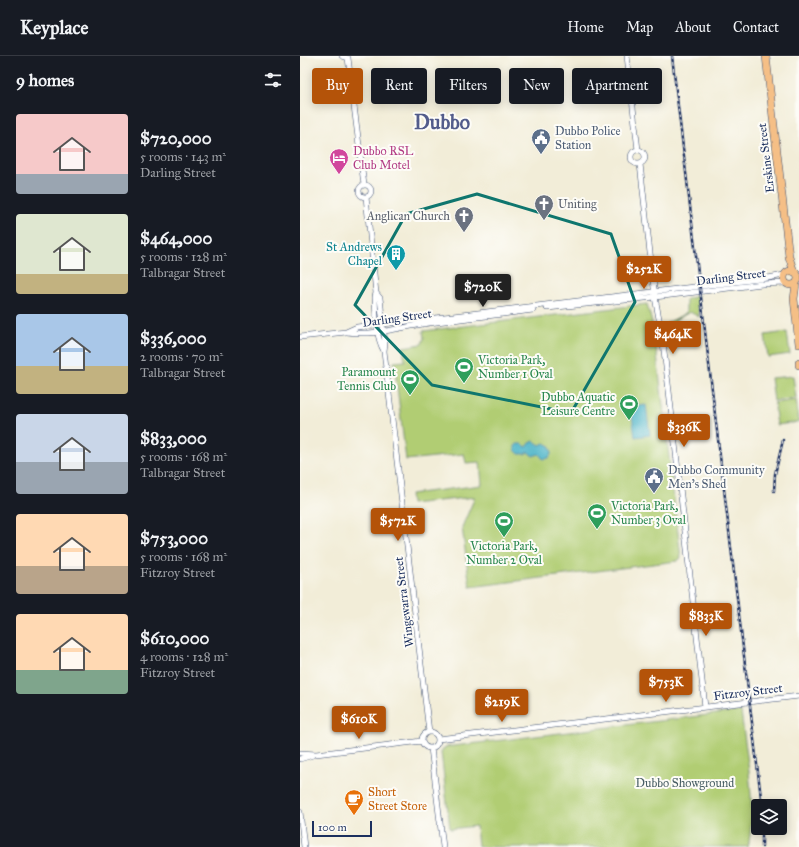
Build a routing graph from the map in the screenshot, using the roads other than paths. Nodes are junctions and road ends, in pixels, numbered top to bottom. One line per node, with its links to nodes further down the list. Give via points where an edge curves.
1 (342, 56): 4 (street)
2 (627, 56): 5 (street)
3 (766, 56): 9 (highway, Erskine Street)
4 (350, 57): 7 (street)
5 (638, 150): 6 (street, via 645,156); 6 (street, via 632,158 635,163)
6 (640, 164): 15 (street)
7 (364, 185): 8 (street, via 359,191 360,195); 8 (street, via 368,185 371,190)
8 (366, 197): 14 (street, Wingewarra Street)
9 (789, 257): 10 (highway, Erskine Street); 11 (highway, Erskine Street)
10 (794, 272): 11 (highway); 13 (highway, via 798,278)
11 (785, 274): 12 (highway, via 783,279); 15 (street, Darling Street)
12 (786, 284): 13 (highway); 15 (street, Darling Street, via 762,284); 16 (highway)
13 (796, 284): 16 (highway)
14 (376, 293): 17 (street, Wingewarra Street); 18 (street, Wingewarra Street, via 380,298)
15 (655, 295): 18 (street, Darling Street); 19 (street, Darling Street); 26 (street, via 669,389)
16 (794, 299): 23 (highway)
17 (377, 324): 18 (street, Darling Street); 20 (street, Darling Street, via 357,327); 21 (street, Wingewarra Street)
18 (383, 324): 19 (street, Wingewarra Street)
19 (384, 330): 21 (street, Darling Street); 24 (street, Wingewarra Street)
20 (346, 332): 21 (street, Darling Street); 22 (street, Darling Street)
21 (378, 332): 24 (street, Wingewarra Street)
22 (300, 337)
23 (799, 344)
24 (384, 351): 27 (street, Wingewarra Street)
25 (799, 696): 26 (street, Fitzroy Street)
26 (705, 707): 28 (street, Fitzroy Street)
27 (429, 732): 28 (street, via 436,734); 29 (street, via 424,735)
28 (438, 739): 30 (street, via 437,744)
29 (422, 742): 30 (street); 32 (street)
30 (431, 748): 36 (street)
31 (300, 754): 32 (street); 33 (street)
32 (316, 754): 33 (street)
33 (300, 760)
34 (300, 812): 35 (street)
35 (304, 847)
36 (443, 847)

